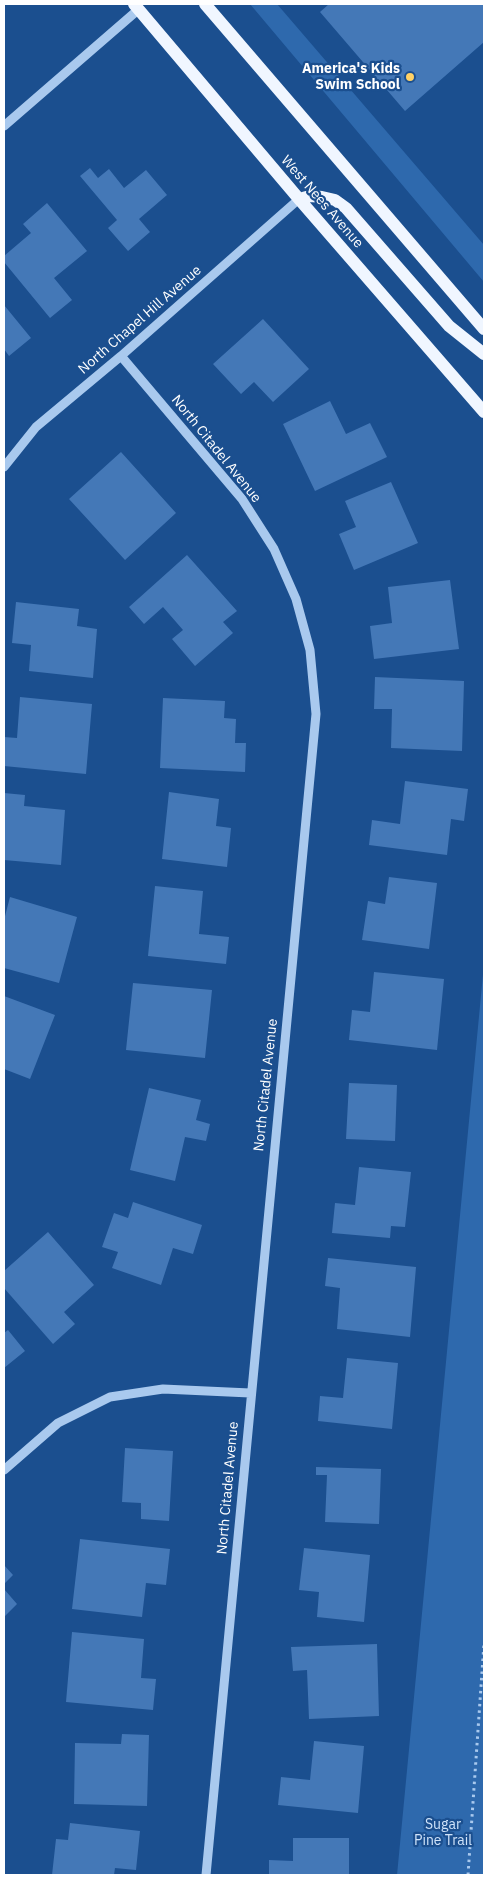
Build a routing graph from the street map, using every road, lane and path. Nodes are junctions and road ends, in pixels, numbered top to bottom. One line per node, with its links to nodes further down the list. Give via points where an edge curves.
1 (205, 4): 5 (main road)
2 (136, 6): 3 (street); 4 (main road, West Nees Avenue)
3 (4, 126)
4 (299, 199): 6 (main road, via 322,197 335,200 346,208 449,326); 7 (street, North Chapel Hill Avenue); 8 (main road, West Nees Avenue)
5 (484, 329)
6 (484, 354)
7 (121, 356): 9 (street, North Chapel Hill Avenue, via 36,427); 10 (street, North Citadel Avenue, via 242,499 274,549 296,599 310,650 316,714)
8 (484, 412)
9 (4, 467)
10 (250, 1393): 11 (street, via 163,1389 110,1397 58,1423); 13 (street, North Citadel Avenue)
11 (4, 1470)
12 (484, 1644): 14 (path)
13 (206, 1875)
14 (468, 1875)

